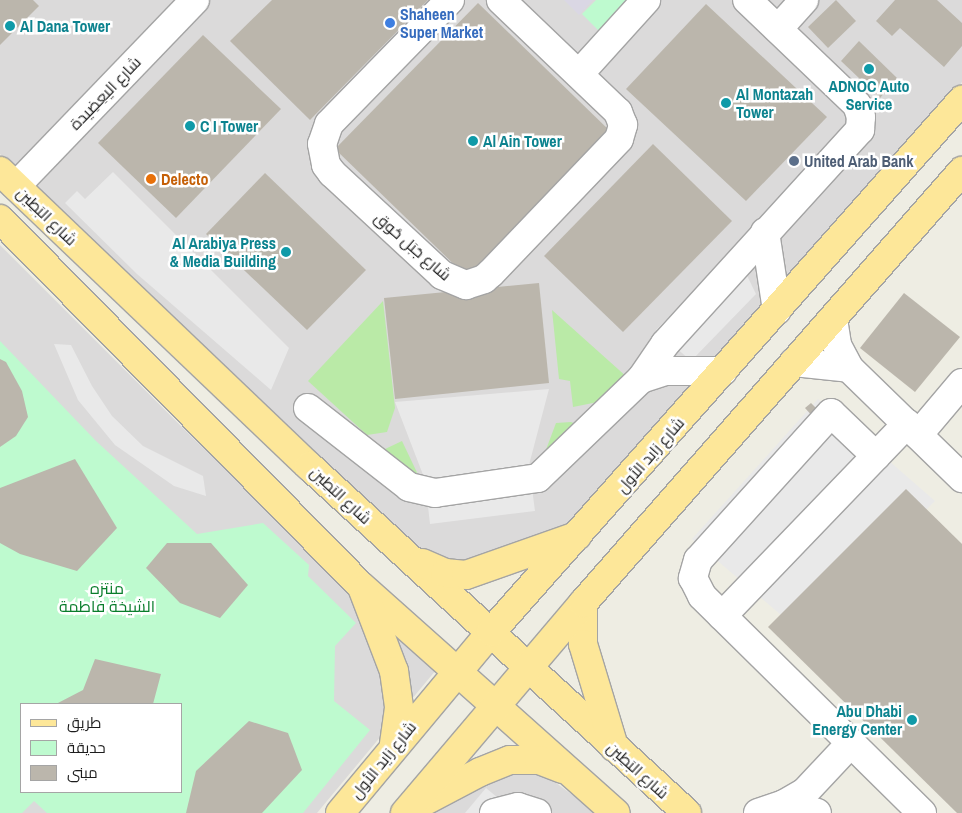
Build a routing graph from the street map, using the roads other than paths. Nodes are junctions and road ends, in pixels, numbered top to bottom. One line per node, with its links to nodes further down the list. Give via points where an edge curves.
1 (195, 0): 11 (street, شارع اليعِضِيدة)
2 (450, 0): 8 (street, شارع جَبَل حُوق, via 329,124 322,144 326,165 332,173 448,279 466,285 484,279 619,139 624,125 622,118)
3 (501, 0): 8 (street, شارع جَبَل حُوق)
4 (646, 0): 8 (street)
5 (747, 0): 7 (street)
6 (804, 0): 7 (street)
7 (778, 29): 13 (street, via 856,105 861,124 849,146)
8 (578, 74)
9 (962, 100): 14 (main road, شارع زايد الأول)
10 (962, 171): 15 (main road)
11 (8, 178): 26 (main road, شارع البَطِين)
12 (0, 219): 27 (main road)
13 (765, 232): 14 (street); 19 (street, via 665,344)
14 (777, 310): 18 (main road, شارع زايد الأول)
15 (833, 319): 16 (main road); 17 (street, via 837,345)
16 (794, 362): 17 (street); 28 (main road)
17 (849, 368): 22 (street)
18 (724, 371): 19 (street, via 665,371); 25 (main road, شارع زايد الأول)
19 (641, 379): 21 (street, via 538,478 435,493 409,486)
20 (962, 383): 22 (street)
21 (308, 408)
22 (912, 429): 23 (street); 24 (street)
23 (876, 456): 29 (street); 29 (street, via 831,413 698,560 693,572 694,585)
24 (962, 478)
25 (579, 536): 26 (main road, via 466,575 435,570); 30 (main road, شارع زايد الأول)
26 (398, 548): 30 (main road, شارع البَطِين)
27 (361, 586): 32 (main road); 35 (main road, via 394,671 399,708)
28 (583, 603): 31 (main road); 36 (main road, via 583,644)
29 (722, 616): 34 (street)
30 (491, 632): 31 (main road, شارع البَطِين); 32 (main road, شارع زايد الأول)
31 (529, 666): 33 (main road); 36 (main road, شارع البَطِين)
32 (457, 671): 33 (main road); 35 (main road, شارع زايد الأول)
33 (496, 706): 37 (main road); 39 (main road)
34 (851, 743): 38 (street, via 805,792); 47 (street)
35 (394, 745): 40 (main road, شارع زايد الأول)
36 (616, 750): 44 (main road, شارع البَطِين)
37 (568, 771): 39 (main road, via 539,760 510,760 480,772); 43 (main road)
38 (784, 804): 45 (street); 46 (street)
39 (406, 812)
40 (340, 813)
41 (494, 813): 42 (street, via 518,807)
42 (537, 813)
43 (616, 813)
44 (687, 813)
45 (758, 813)
46 (818, 813)
47 (922, 813)

